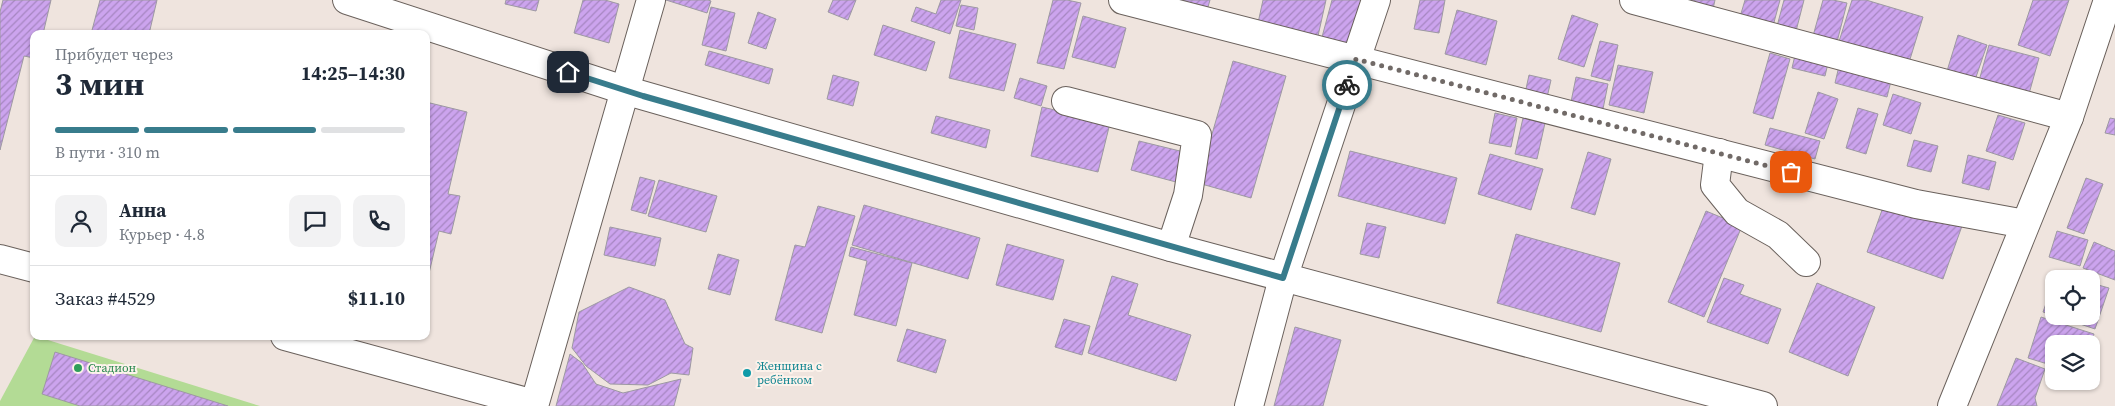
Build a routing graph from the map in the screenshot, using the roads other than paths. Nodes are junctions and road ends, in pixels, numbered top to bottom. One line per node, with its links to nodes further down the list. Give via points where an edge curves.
1 (347, 0): 8 (street)
2 (651, 0): 8 (street)
3 (1123, 0): 7 (street)
4 (1376, 0): 7 (street)
5 (1634, 0): 10 (street)
6 (2108, 0): 10 (street)
7 (1356, 59): 11 (street); 17 (street)
8 (624, 90): 13 (street); 19 (street)
9 (1066, 101): 13 (street, via 1197,135 1188,195)
10 (2070, 117): 12 (street)
11 (1719, 153): 12 (street, via 1916,204); 15 (street, via 1715,185 1737,212 1778,235)
12 (2026, 224): 22 (street)
13 (1171, 247): 17 (street)
14 (0, 259): 16 (street)
15 (1806, 262)
16 (30, 267)
17 (1283, 278): 20 (street); 21 (street)
18 (299, 340): 19 (street)
19 (534, 405)
20 (1249, 406)
21 (1763, 406)
22 (1952, 406)

